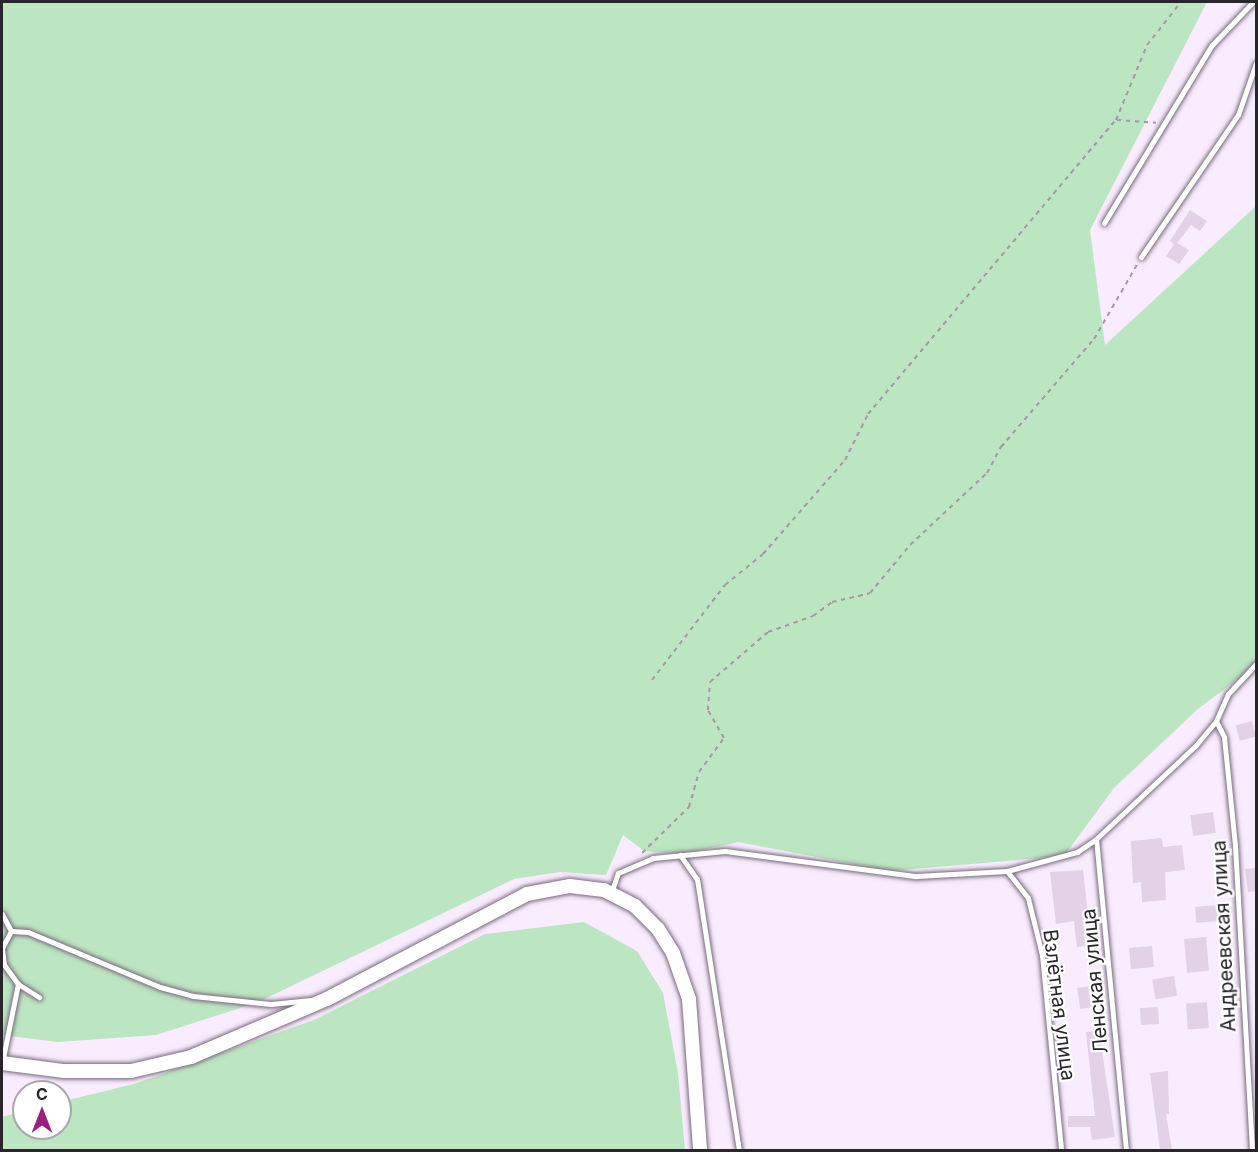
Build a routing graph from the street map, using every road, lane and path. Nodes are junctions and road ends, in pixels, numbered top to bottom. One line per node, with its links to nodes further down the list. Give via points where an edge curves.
1 (1181, 2): 4 (path, via 1147,45)
2 (1253, 2): 5 (lane, via 1212,45)
3 (1257, 63): 7 (lane, via 1238,115)
4 (1116, 120): 5 (path); 9 (path, via 868,414 845,460 763,554 724,585)
5 (1162, 123): 6 (lane)
6 (1104, 223)
7 (1141, 257): 13 (path, via 1094,339 1000,447 987,473 910,545 870,593 832,602 813,616 768,632 710,682 708,710 724,738 699,772 689,807)
8 (1257, 664): 10 (lane, via 1228,694)
9 (652, 680)
10 (1216, 721): 11 (lane, via 1196,745); 26 (lane, Андреевская улица, via 1224,737 1235,845)
11 (1096, 839): 14 (lane, via 1077,852); 25 (lane, Ленская улица)
12 (680, 855): 14 (lane, via 725,851 916,876); 15 (lane, via 628,866 618,873); 23 (lane, via 697,879)
13 (634, 861)
14 (1007, 871): 24 (lane, Взлётная улица, via 1028,898 1042,955)
15 (611, 893): 20 (street, via 570,886 527,894); 22 (street, via 635,906 658,928 673,952 686,989)
16 (2, 914): 17 (lane)
17 (10, 931): 18 (lane, via 2,948 4,965); 20 (lane, via 28,932 160,987 193,996 271,1004)
18 (18, 984): 19 (lane); 21 (lane)
19 (39, 997)
20 (327, 999): 21 (street, via 191,1057 131,1071 64,1071)
21 (2, 1063)
22 (700, 1150)
23 (740, 1150)
24 (1062, 1150)
25 (1126, 1150)
26 (1252, 1150)

